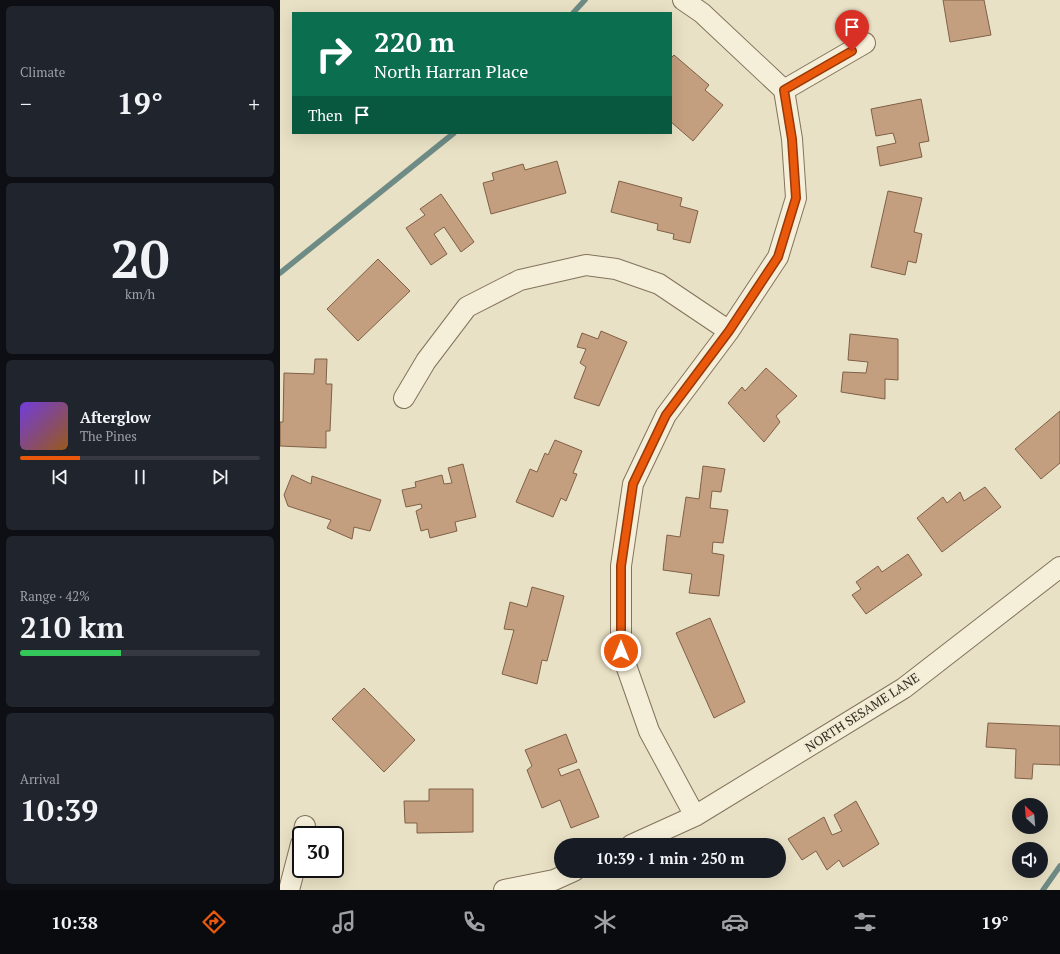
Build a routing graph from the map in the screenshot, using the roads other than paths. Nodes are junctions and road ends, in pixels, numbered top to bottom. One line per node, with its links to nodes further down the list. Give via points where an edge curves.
1 (683, 0): 3 (street, via 702,13)
2 (866, 43): 3 (street)
3 (784, 90): 4 (street, via 792,139 796,198 778,257)
4 (729, 331): 5 (street, via 659,284 616,269 586,265 520,280 467,307 426,361); 7 (street, via 666,415 633,484 621,566 621,651 649,731)
5 (404, 398)
6 (1060, 567): 7 (street, NORTH SESAME LANE, via 904,688)
7 (695, 816): 8 (street, NORTH SESAME LANE)
8 (646, 838)
9 (292, 878): 11 (street)
10 (558, 878): 12 (street)
11 (289, 890)
12 (504, 890)

